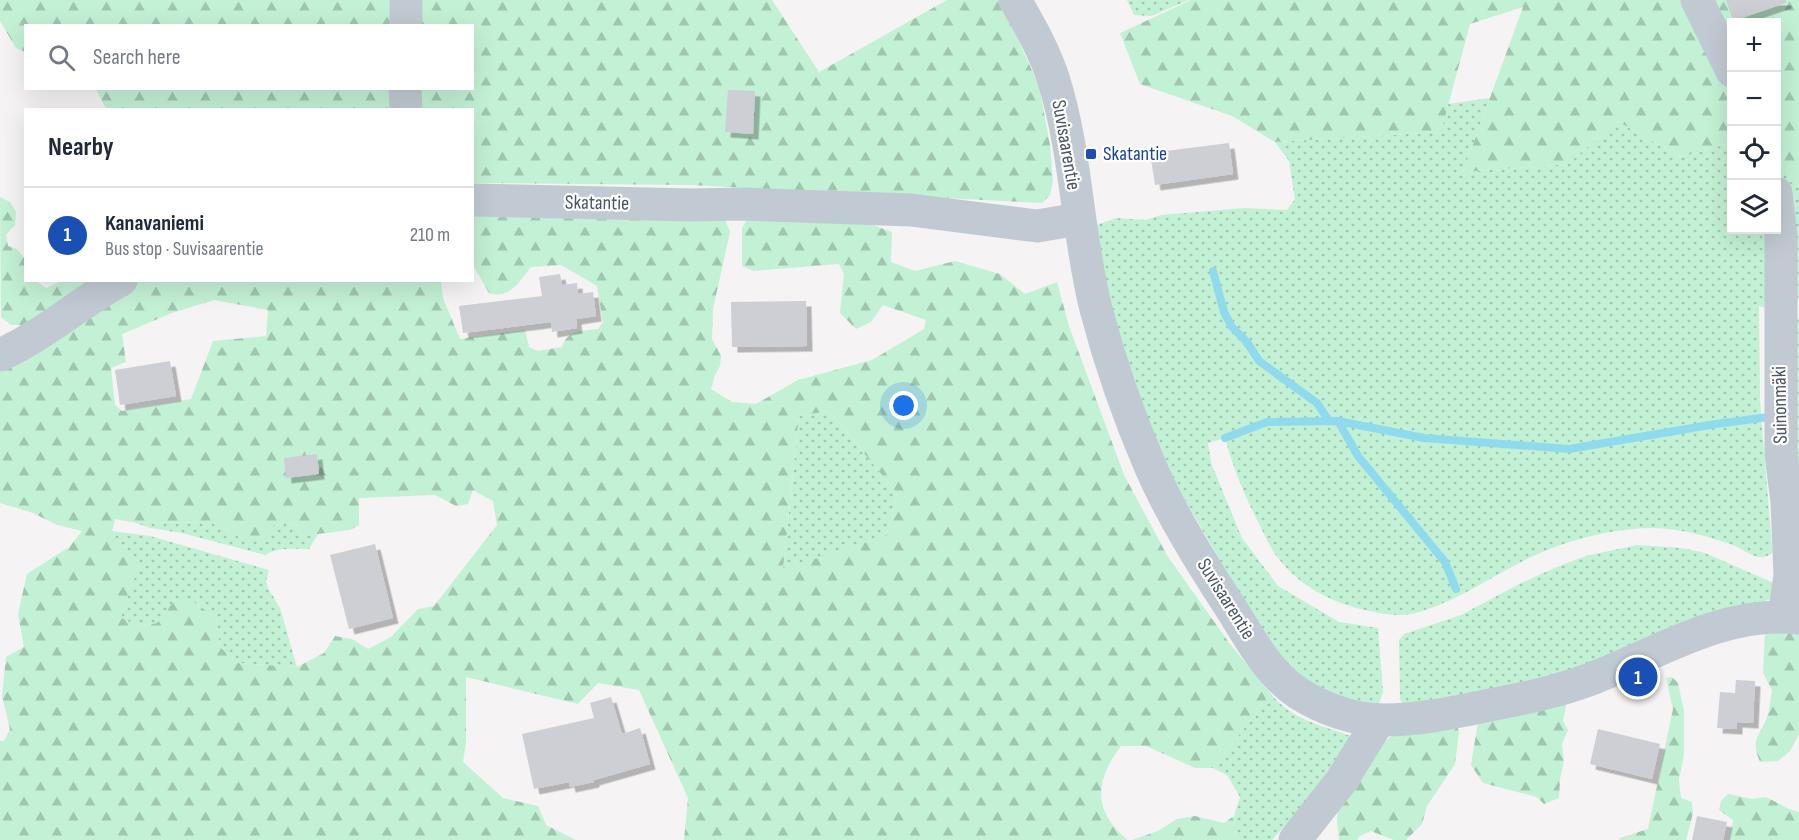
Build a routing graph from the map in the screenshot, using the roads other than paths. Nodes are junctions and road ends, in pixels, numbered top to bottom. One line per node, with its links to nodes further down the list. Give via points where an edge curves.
1 (406, 0): 4 (street)
2 (1015, 0): 9 (street, Suvisaarentie, via 1041,46 1053,79 1063,116)
3 (1697, 0): 5 (street)
4 (405, 24)
5 (1727, 63)
6 (405, 90): 7 (street)
7 (406, 108)
8 (474, 200): 9 (street, Skatantie, via 911,210 1037,226)
9 (1079, 219): 14 (street, Suvisaarentie, via 1102,333 1130,413 1152,470 1216,585 1276,674 1296,692 1328,710)
10 (1781, 234): 13 (street, Suinonmäki, via 1781,454 1787,502)
11 (117, 282): 12 (street)
12 (0, 355)
13 (1791, 617): 14 (street, Suvisaarentie, via 1748,619 1700,632 1591,679 1528,698 1420,718)
14 (1379, 720): 15 (street, via 1342,780)
15 (1295, 840)

